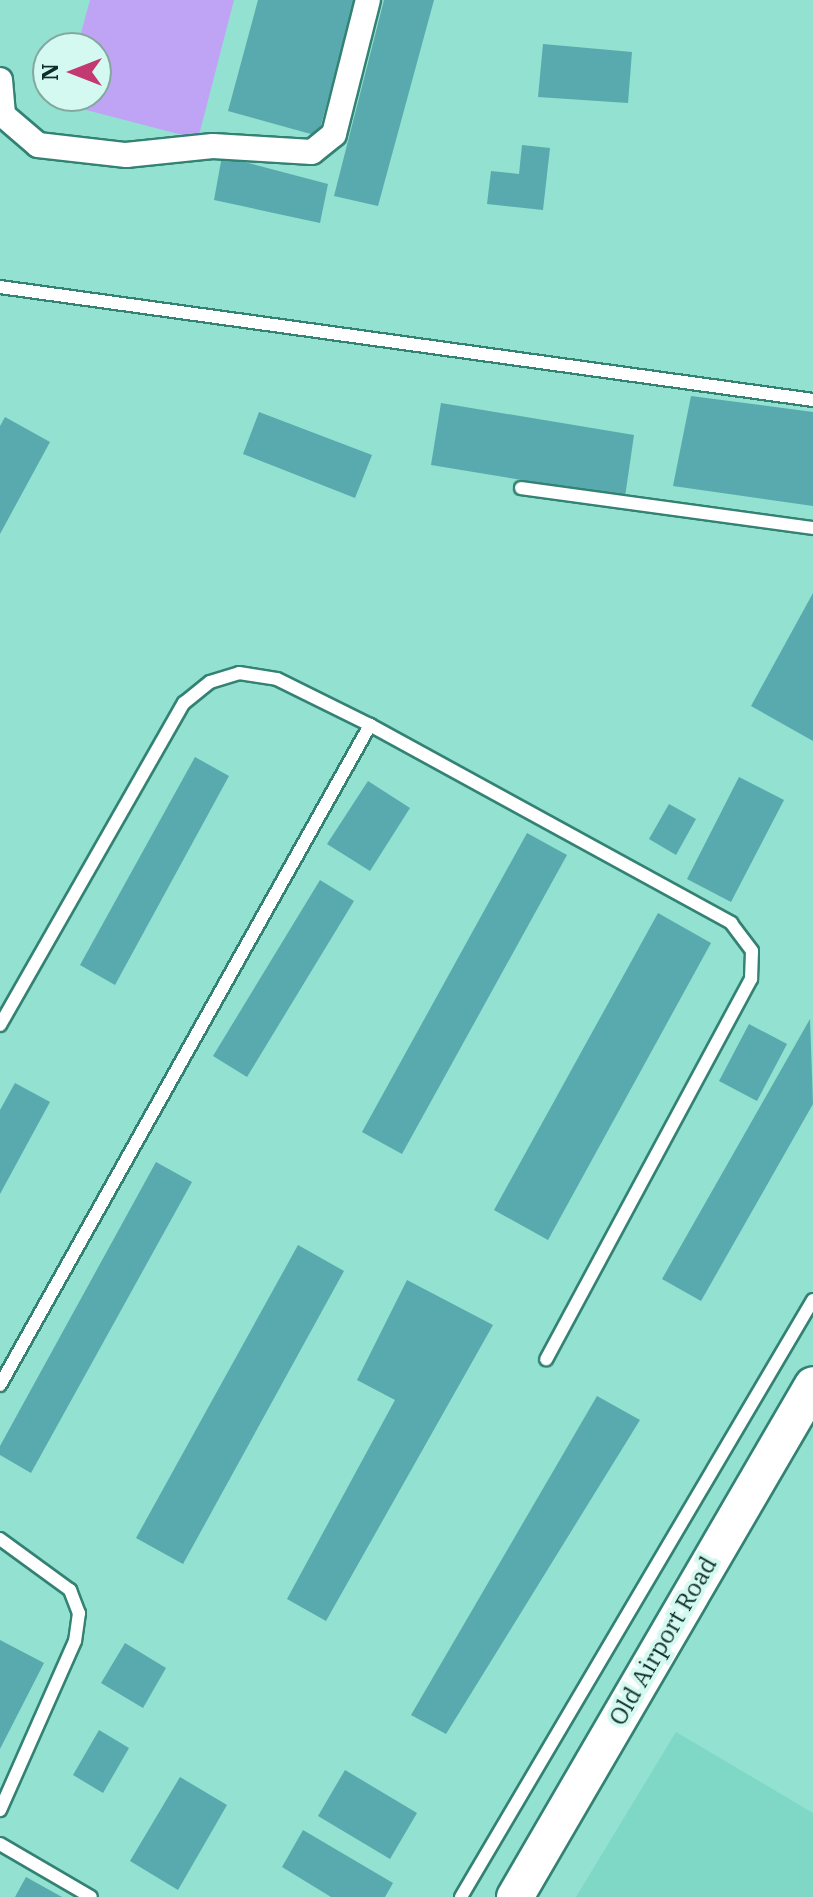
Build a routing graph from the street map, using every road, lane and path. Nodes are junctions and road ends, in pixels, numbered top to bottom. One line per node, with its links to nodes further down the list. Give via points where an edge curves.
1 (368, 0): 2 (street, via 334,134 312,152 213,146 126,155 38,145 3,115)
2 (0, 80)
3 (0, 287): 4 (lane)
4 (813, 400)
5 (521, 488): 6 (lane)
6 (813, 528)
7 (370, 725): 8 (lane, via 277,679 239,673 193,696); 10 (lane, via 731,923 752,951 751,979); 11 (lane)
8 (0, 1025)
9 (813, 1300): 17 (lane)
10 (546, 1359)
11 (0, 1385)
12 (813, 1385): 18 (main road, Old Airport Road)
13 (0, 1539): 14 (lane, via 70,1590 79,1613 75,1641)
14 (0, 1810)
15 (0, 1844): 16 (lane)
16 (91, 1897)
17 (461, 1897)
18 (515, 1897)

